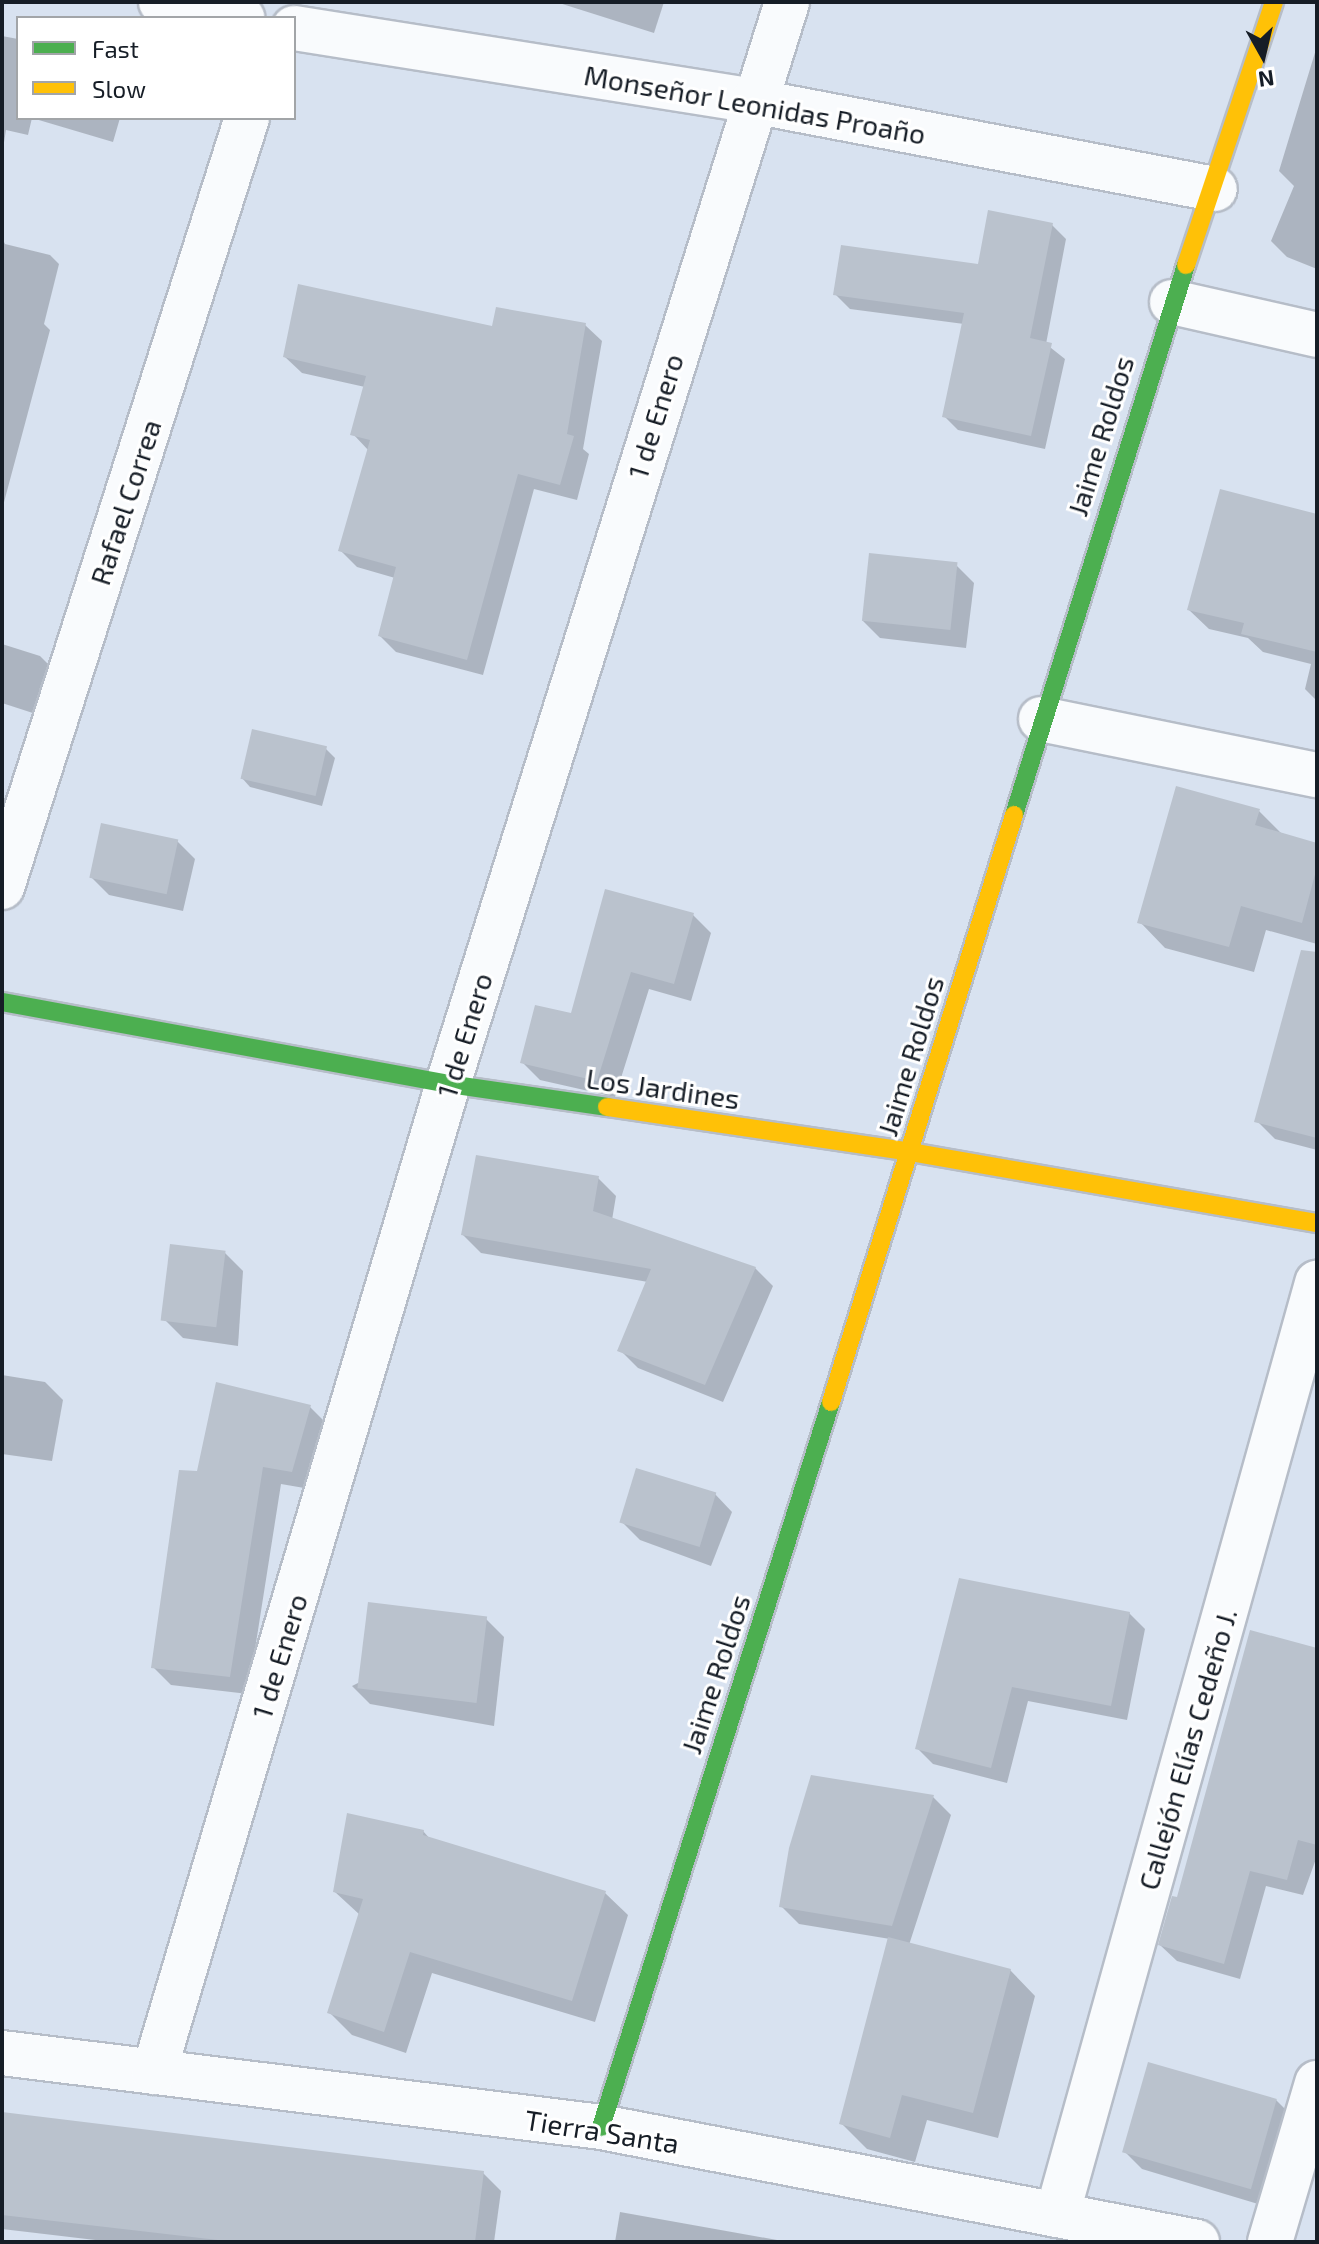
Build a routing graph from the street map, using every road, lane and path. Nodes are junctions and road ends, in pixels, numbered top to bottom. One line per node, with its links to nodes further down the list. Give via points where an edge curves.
1 (161, 2): 4 (street)
2 (787, 2): 6 (street, 1 de Enero)
3 (1274, 2): 8 (street, Jaime Roldos)
4 (232, 16)
5 (296, 28): 6 (street, Monseñor Leonidas Proaño)
6 (753, 101): 8 (street, Monseñor Leonidas Proaño); 15 (street, 1 de Enero)
7 (246, 120): 13 (street, Rafael Correa)
8 (1215, 189): 9 (street, Jaime Roldos)
9 (1172, 302): 10 (street); 11 (street, Jaime Roldos)
10 (1317, 335)
11 (1041, 719): 12 (street); 16 (street, Jaime Roldos)
12 (1317, 775)
13 (2, 887)
14 (2, 1002): 15 (street, Los Jardines)
15 (448, 1084): 16 (street, Los Jardines); 20 (street, 1 de Enero)
16 (910, 1152): 17 (street, Los Jardines); 22 (street, Jaime Roldos)
17 (1317, 1223)
18 (1317, 1283): 23 (street, Callejón Elías Cedeño J.)
19 (2, 2053): 20 (street, Tierra Santa)
20 (154, 2072): 22 (street, Tierra Santa)
21 (1317, 2083): 25 (street)
22 (601, 2127): 23 (street, Tierra Santa)
23 (1057, 2215): 24 (street, Tierra Santa)
24 (1197, 2242)
25 (1270, 2242)

